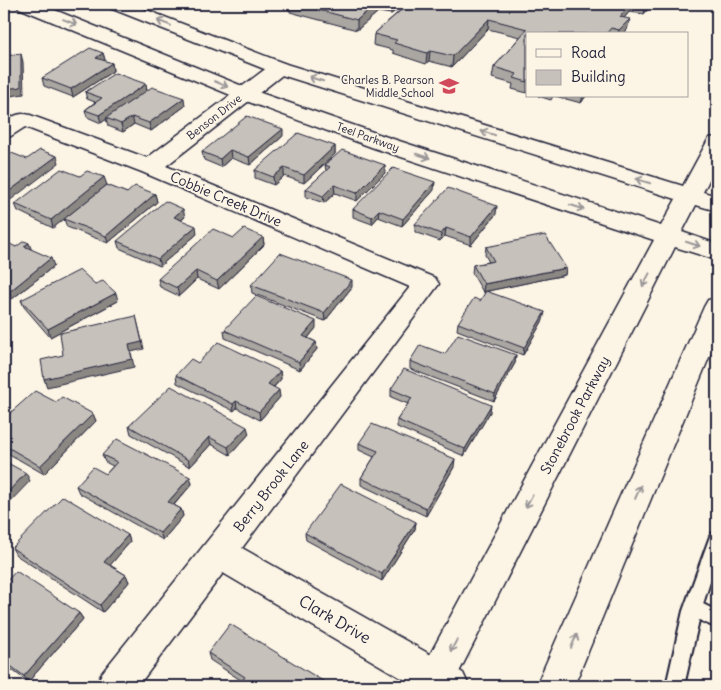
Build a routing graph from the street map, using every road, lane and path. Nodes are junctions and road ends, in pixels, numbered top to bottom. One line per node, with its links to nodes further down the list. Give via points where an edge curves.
1 (25, 4): 4 (main road, Teel Parkway, one-way to 4)
2 (116, 4): 3 (main road, one-way to 2)
3 (279, 68): 4 (main road, Benson Drive); 8 (main road, one-way to 3)
4 (245, 94): 7 (main road, Benson Drive); 10 (main road, Teel Parkway, one-way to 10, via 382,143)
5 (4, 132): 7 (main road, Cobbie Creek Drive, via 24,119)
6 (717, 144): 8 (main road, Stonebrook Parkway)
7 (150, 168): 12 (main road, Cobbie Creek Drive)
8 (690, 196): 9 (main road); 10 (main road, Stonebrook Parkway)
9 (717, 204)
10 (668, 236): 11 (main road, Teel Parkway, one-way to 11); 18 (main road, Stonebrook Parkway, one-way to 18)
11 (717, 252)
12 (426, 284): 15 (main road, Berry Brook Lane)
13 (717, 307): 20 (main road, one-way to 13)
14 (717, 539): 16 (lane, via 706,564)
15 (219, 553): 18 (main road, Clark Drive); 19 (main road, Berry Brook Lane)
16 (694, 609): 17 (lane); 21 (lane)
17 (717, 620)
18 (439, 684)
19 (115, 686)
20 (555, 686)
21 (675, 686)

